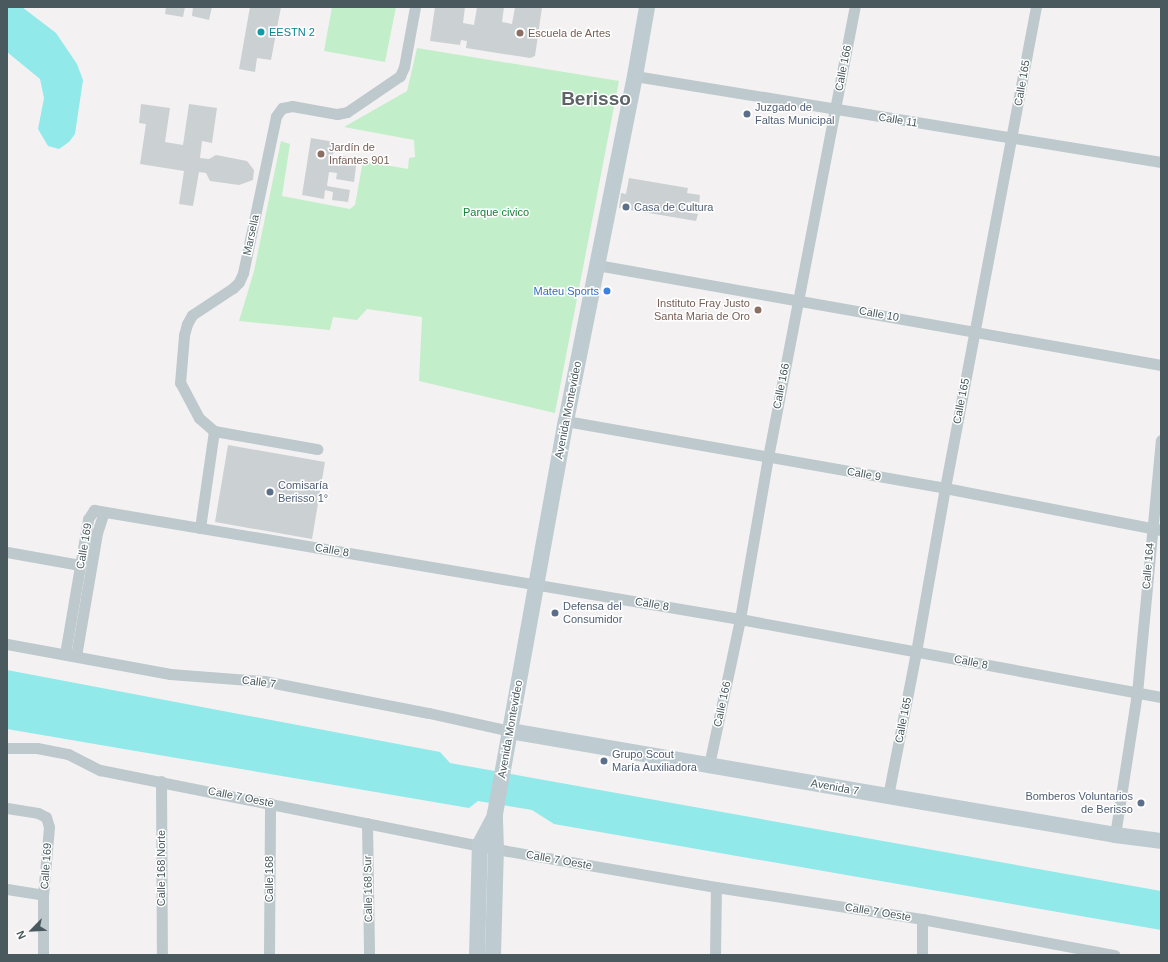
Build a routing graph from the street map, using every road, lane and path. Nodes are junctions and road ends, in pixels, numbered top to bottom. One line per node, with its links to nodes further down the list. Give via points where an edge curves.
1 (415, 7): 14 (street, Marsella, via 400,76 347,112 337,114 292,106 282,108 276,116 243,274 233,288 192,316 184,335 180,383 199,418)
2 (647, 7): 5 (main road, Avenida Montevideo)
3 (855, 7): 6 (street, Calle 166)
4 (1036, 7): 7 (street, Calle 165)
5 (635, 76): 6 (street, Calle 11); 9 (main road, Avenida Montevideo)
6 (835, 110): 7 (street, Calle 11); 10 (street, Calle 166)
7 (1012, 138): 8 (street, Calle 11); 11 (street, Calle 165)
8 (1161, 162)
9 (597, 264): 10 (street, Calle 10); 13 (main road, Avenida Montevideo)
10 (798, 299): 11 (street, Calle 10); 17 (street, Calle 166)
11 (974, 330): 12 (street, Calle 10); 18 (street, Calle 165)
12 (1161, 365)
13 (566, 421): 17 (street, Calle 9); 24 (main road, Avenida Montevideo)
14 (214, 431): 16 (street); 20 (street)
15 (1161, 440): 21 (street, Calle 164)
16 (318, 449)
17 (768, 456): 18 (street, Calle 9); 25 (street, Calle 166)
18 (945, 488): 21 (street, Calle 9); 27 (street, Calle 165)
19 (99, 511): 20 (street, Calle 8); 23 (street, Calle 169, via 88,519); 28 (street, Calle 169, via 97,533)
20 (200, 528): 24 (street, Calle 8)
21 (1156, 529): 29 (street, Calle 164)
22 (7, 552): 23 (street)
23 (80, 565): 28 (street, Calle 169)
24 (535, 585): 25 (street, Calle 8); 31 (main road, Avenida Montevideo)
25 (740, 619): 27 (street, Calle 8); 33 (street, Calle 166)
26 (7, 644): 28 (street, Calle 7)
27 (916, 652): 29 (street, Calle 8); 35 (street, Calle 165)
28 (70, 655): 31 (street, Calle 7, via 170,674 264,681)
29 (1137, 693): 30 (street, Calle 8); 40 (street, Calle 164)
30 (1161, 697)
31 (510, 731): 33 (main road, Avenida 7); 38 (main road, Avenida Montevideo)
32 (7, 748): 34 (street, Calle 7 Oeste, via 28,747 68,754 100,770)
33 (709, 765): 35 (main road, Avenida 7)
34 (161, 781): 36 (street, Calle 7 Oeste); 49 (street, Calle 168 Norte)
35 (888, 796): 40 (main road, Avenida 7)
36 (270, 803): 39 (street, Calle 7 Oeste); 50 (street, Calle 168)
37 (7, 808): 46 (street, Calle 169, via 38,813 46,817 48,827)
38 (496, 814): 42 (main road, Avenida Montevideo); 43 (main road, Avenida Montevideo)
39 (367, 823): 42 (street, Calle 7 Oeste); 51 (street, Calle 168 Sur)
40 (1115, 835): 41 (main road, Avenida 7)
41 (1161, 841)
42 (480, 844): 43 (street, Calle 7 Oeste); 52 (main road, Avenida Montevideo)
43 (496, 849): 44 (street, Calle 7 Oeste); 53 (main road, Avenida Montevideo)
44 (716, 887): 47 (street, Calle 7 Oeste); 54 (street)
45 (7, 889): 46 (street)
46 (43, 895): 48 (street, Calle 169)
47 (922, 919): 55 (street); 56 (street, Calle 7 Oeste)
48 (43, 955)
49 (162, 955)
50 (269, 955)
51 (369, 955)
52 (477, 955)
53 (493, 955)
54 (715, 955)
55 (922, 955)
56 (1116, 955)

